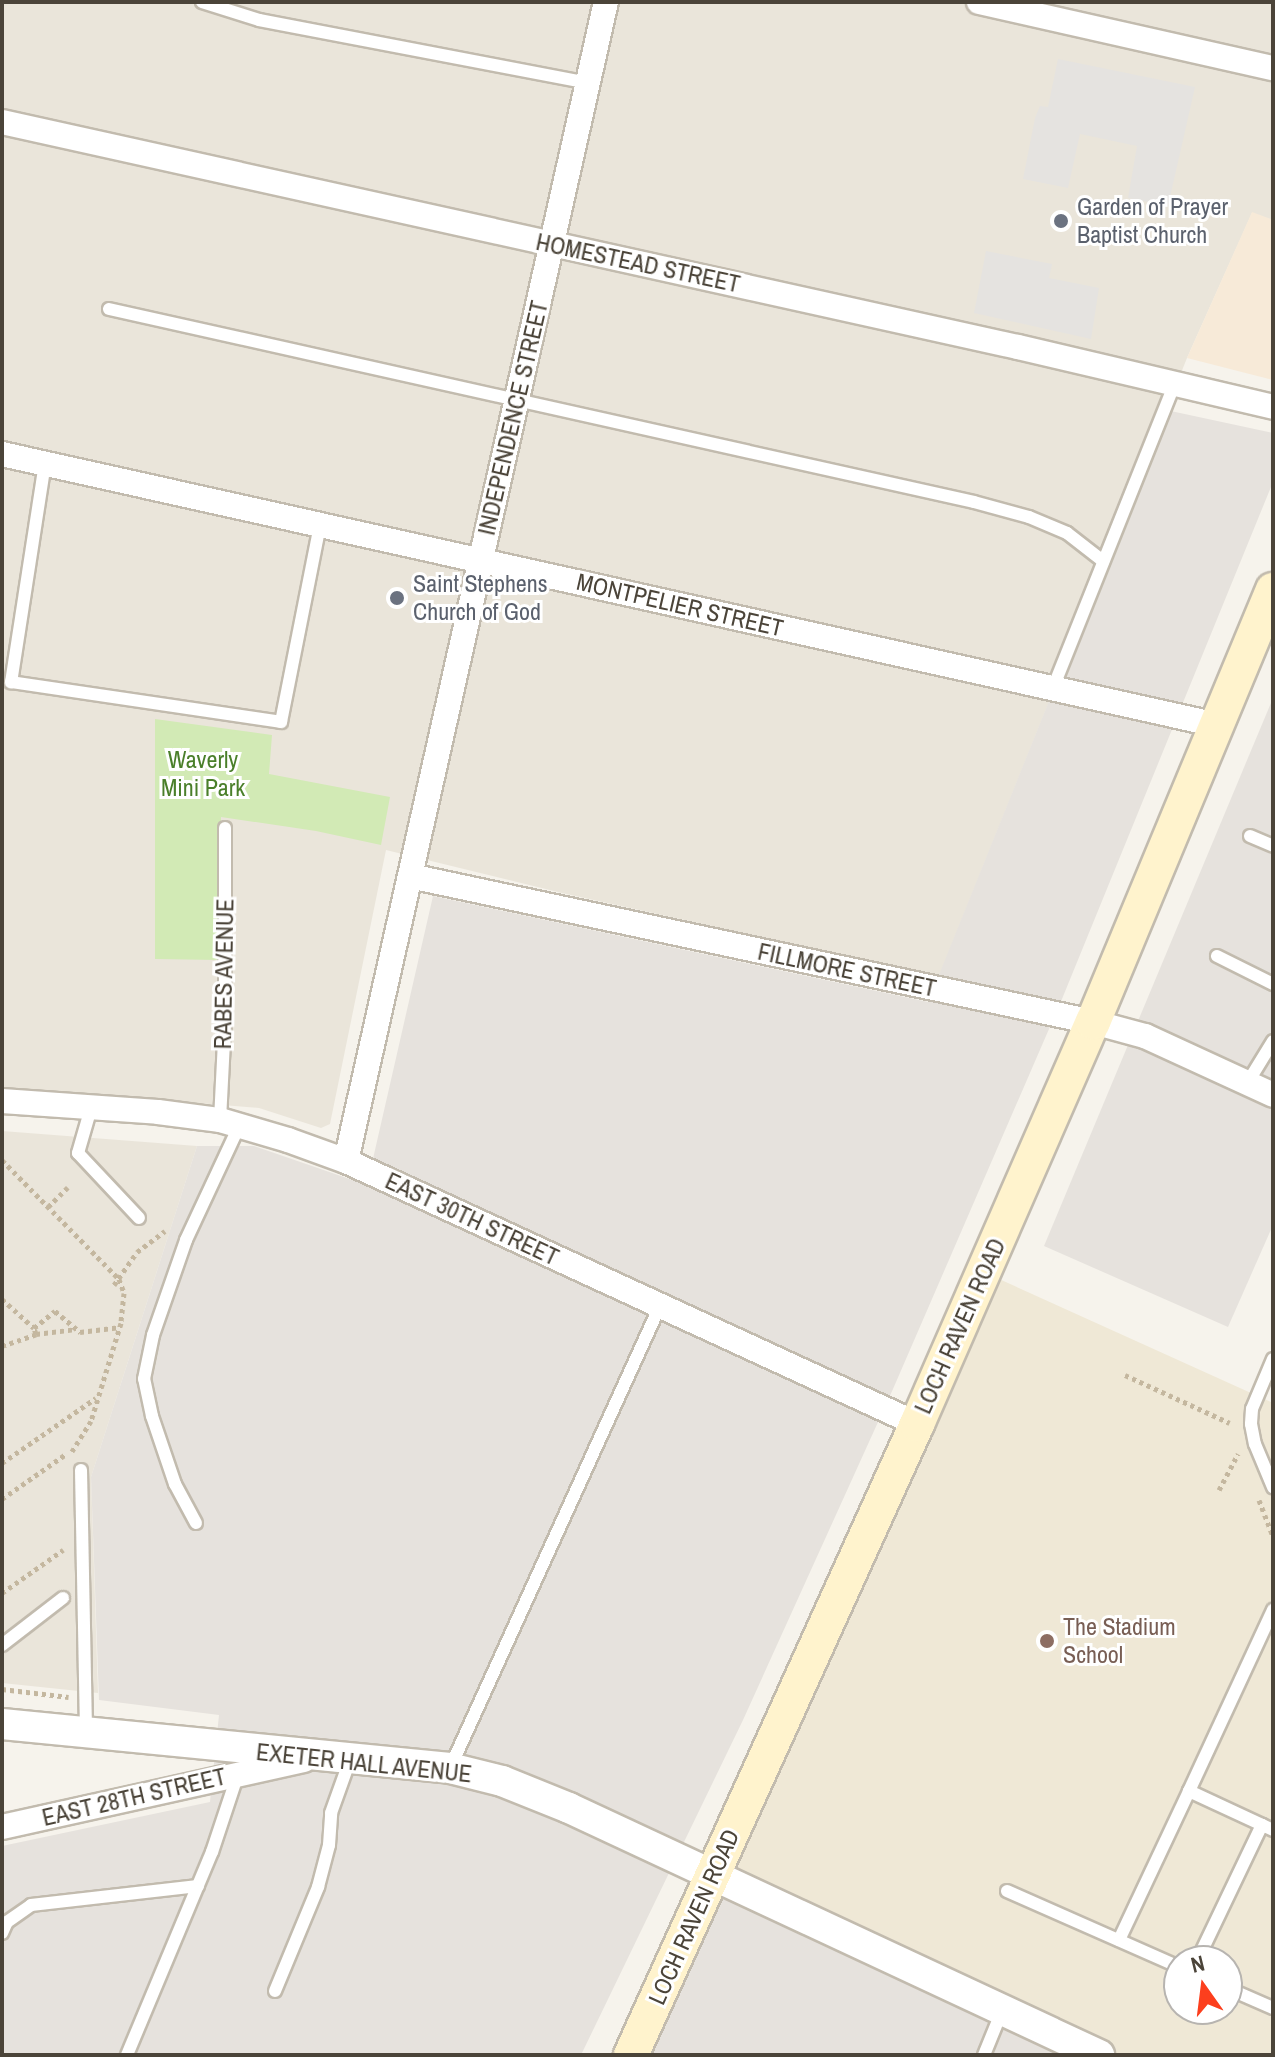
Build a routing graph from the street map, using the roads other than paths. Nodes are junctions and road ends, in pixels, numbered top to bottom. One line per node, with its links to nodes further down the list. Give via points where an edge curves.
1 (202, 2): 5 (lane, via 274,23)
2 (606, 2): 5 (street, INDEPENDENCE STREET)
3 (979, 2): 4 (street)
4 (1273, 68)
5 (588, 83): 7 (street, INDEPENDENCE STREET)
6 (2, 122): 7 (street, HOMESTEAD STREET)
7 (552, 244): 9 (street, HOMESTEAD STREET); 10 (street, INDEPENDENCE STREET)
8 (109, 309): 10 (lane)
9 (1175, 383): 11 (street, HOMESTEAD STREET); 16 (lane)
10 (517, 401): 15 (street, INDEPENDENCE STREET); 16 (lane, via 1029,517 1067,533)
11 (1273, 407)
12 (2, 454): 13 (street, MONTPELIER STREET)
13 (45, 463): 14 (street, MONTPELIER STREET); 14 (lane, via 11,682 281,722)
14 (320, 525): 15 (street, MONTPELIER STREET)
15 (481, 561): 18 (street, MONTPELIER STREET); 23 (street, INDEPENDENCE STREET)
16 (1103, 561): 18 (lane)
17 (1273, 590): 19 (main road, LOCH RAVEN ROAD)
18 (1053, 688): 19 (street, MONTPELIER STREET)
19 (1217, 725): 26 (main road, LOCH RAVEN ROAD)
20 (225, 828): 32 (lane, RABES AVENUE)
21 (1250, 836): 22 (lane)
22 (1273, 846)
23 (410, 876): 26 (street, FILLMORE STREET); 33 (street, INDEPENDENCE STREET)
24 (1217, 956): 25 (lane)
25 (1273, 984)
26 (1093, 1022): 28 (street, FILLMORE STREET, via 1145,1036); 37 (main road, LOCH RAVEN ROAD)
27 (1273, 1041): 28 (lane)
28 (1248, 1082): 29 (street, FILLMORE STREET)
29 (1273, 1095)
30 (2, 1101): 31 (street, EAST 30TH STREET)
31 (91, 1108): 32 (street, EAST 30TH STREET); 34 (lane, via 78,1153)
32 (230, 1122): 33 (street, EAST 30TH STREET); 40 (lane, via 153,1335 144,1379 175,1484)
33 (346, 1161): 35 (street, EAST 30TH STREET)
34 (139, 1218)
35 (660, 1306): 37 (street, EAST 30TH STREET); 48 (lane)
36 (1273, 1359): 39 (lane, via 1251,1424)
37 (917, 1424): 53 (main road, LOCH RAVEN ROAD)
38 (81, 1470): 45 (lane)
39 (1273, 1487)
40 (196, 1523)
41 (63, 1598): 43 (lane)
42 (1273, 1610): 50 (lane)
43 (2, 1645)
44 (2, 1724): 45 (street, EXETER HALL AVENUE)
45 (86, 1733): 46 (street, EXETER HALL AVENUE)
46 (314, 1758): 47 (street, EXETER HALL AVENUE); 49 (street, EAST 28TH STREET)
47 (350, 1760): 48 (street, EXETER HALL AVENUE); 60 (lane, via 331,1813 318,1887)
48 (450, 1768): 53 (street, EXETER HALL AVENUE, via 529,1792)
49 (238, 1774): 51 (street, EAST 28TH STREET); 54 (lane)
50 (1189, 1791): 52 (lane); 57 (lane)
51 (2, 1827)
52 (1267, 1828): 58 (lane)
53 (713, 1876): 63 (street, EXETER HALL AVENUE); 65 (main road, LOCH RAVEN ROAD)
54 (198, 1886): 56 (lane, via 31,1905 7,1922); 64 (lane)
55 (1007, 1891): 57 (lane)
56 (2, 1933)
57 (1119, 1940): 59 (lane)
58 (1205, 1945)
59 (1163, 1960)
60 (275, 1991)
61 (1243, 1995): 62 (lane)
62 (1273, 2008)
63 (1002, 2011): 66 (lane); 67 (street, EXETER HALL AVENUE)
64 (127, 2055)
65 (631, 2055)
66 (984, 2055)
67 (1099, 2055)

